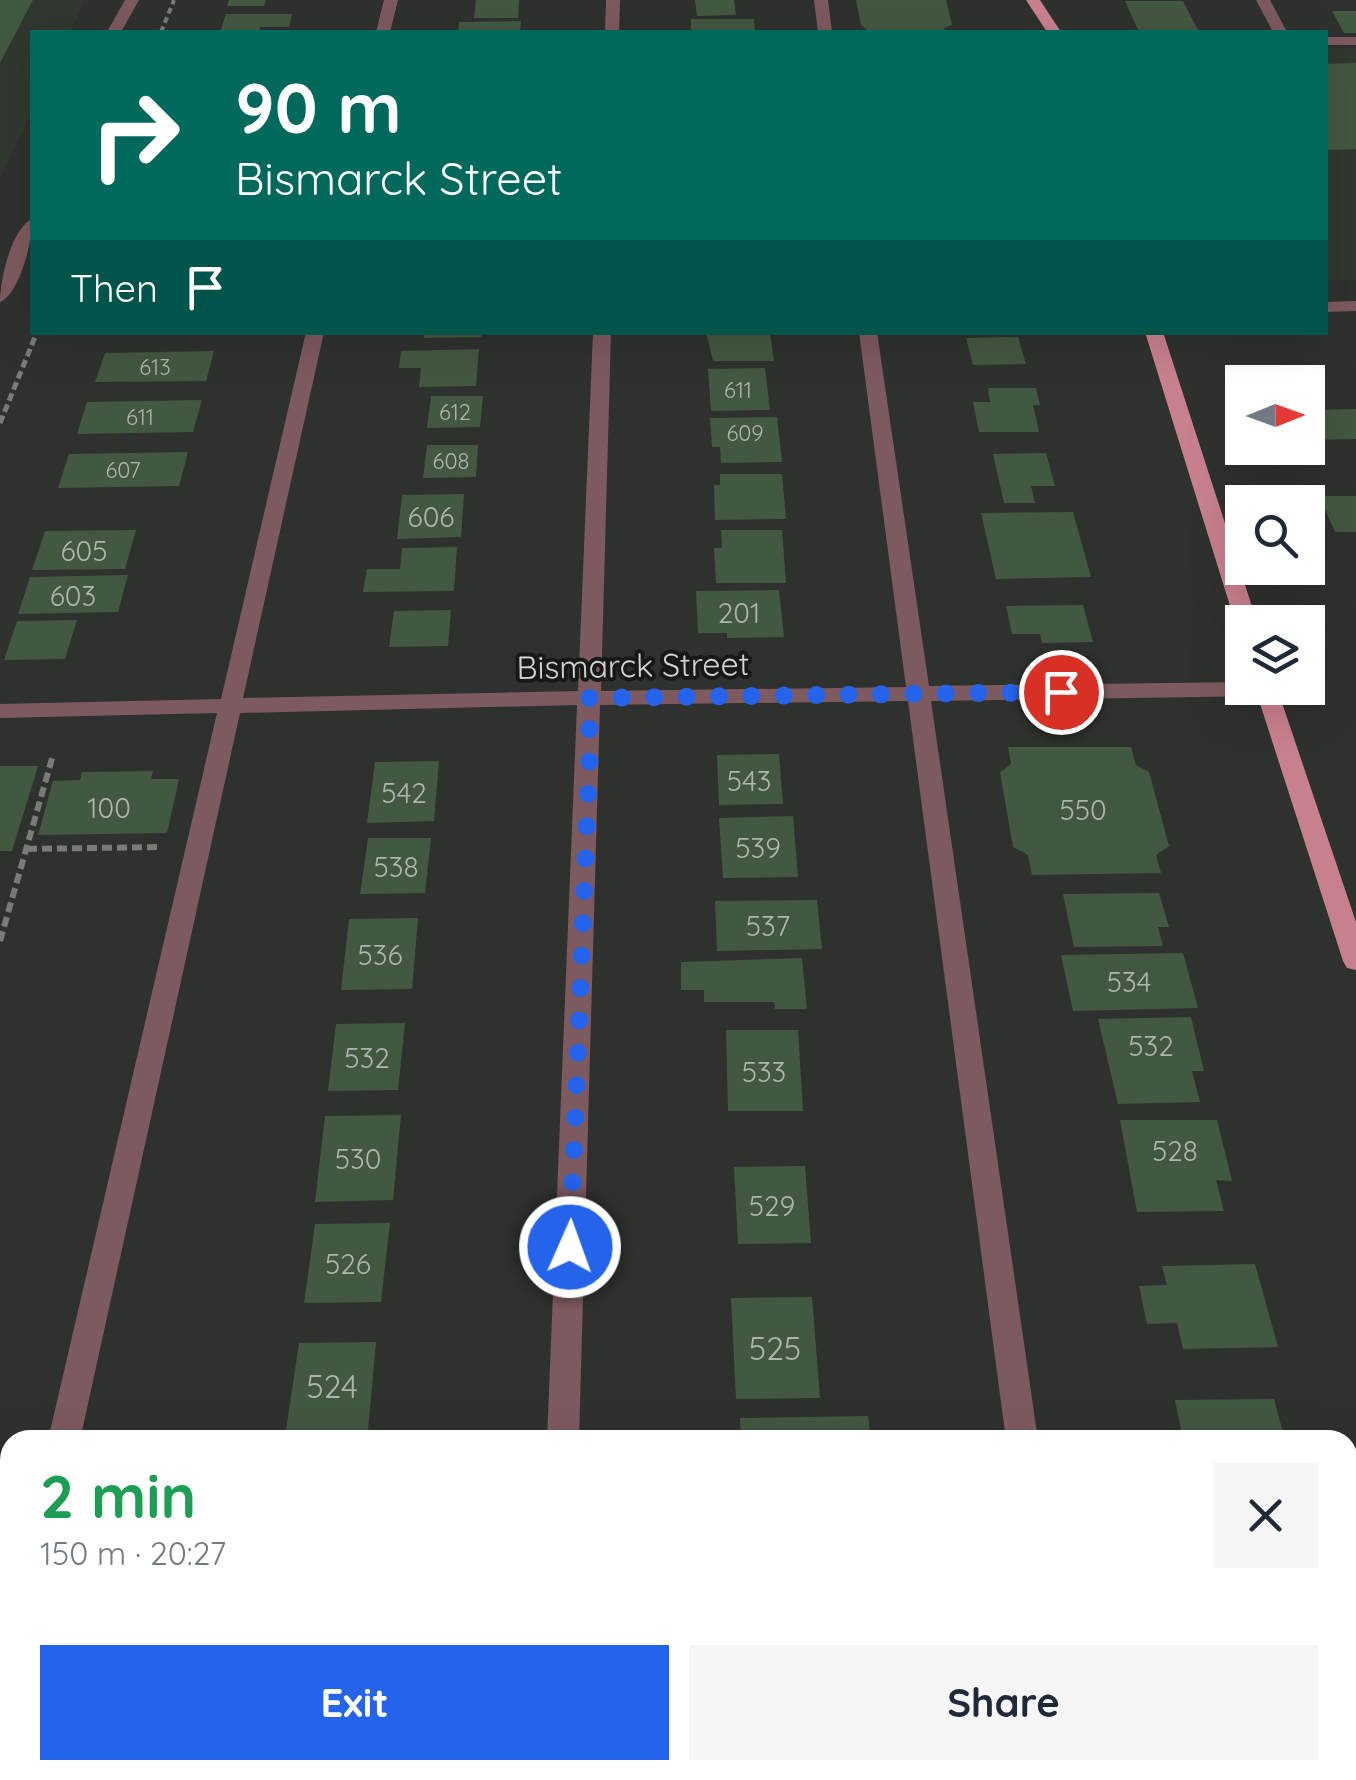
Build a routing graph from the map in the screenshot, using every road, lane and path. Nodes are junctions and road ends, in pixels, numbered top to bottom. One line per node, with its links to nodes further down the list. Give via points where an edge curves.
1 (117, 0): 9 (street)
2 (132, 0): 9 (street)
3 (391, 0): 11 (street)
4 (613, 0): 12 (street)
5 (820, 0): 13 (street)
6 (1033, 0): 10 (main road)
7 (1051, 0): 10 (main road)
8 (1263, 0): 14 (street)
9 (115, 28)
10 (1052, 28)
11 (384, 30)
12 (612, 30)
13 (825, 30)
14 (1279, 30)
15 (1328, 41): 16 (street)
16 (1356, 41)
17 (30, 229): 18 (street)
18 (0, 297)
19 (1356, 306): 20 (street)
20 (1328, 307)
21 (36, 335): 26 (path)
22 (313, 335): 32 (street)
23 (602, 335): 30 (street)
24 (868, 335): 29 (street)
25 (1155, 335): 27 (main road)
26 (0, 423)
27 (1241, 605)
28 (1225, 689): 29 (street, Bismarck Street)
29 (918, 694): 30 (street, Bismarck Street); 41 (street)
30 (588, 698): 32 (street, Bismarck Street); 40 (street)
31 (1272, 705): 38 (main road)
32 (229, 708): 33 (street, Bismarck Street); 39 (street)
33 (0, 711)
34 (53, 754): 36 (path)
35 (165, 847): 36 (path)
36 (27, 849): 37 (path)
37 (0, 941)
38 (1356, 961)
39 (66, 1430)
40 (563, 1430)
41 (1021, 1430)

